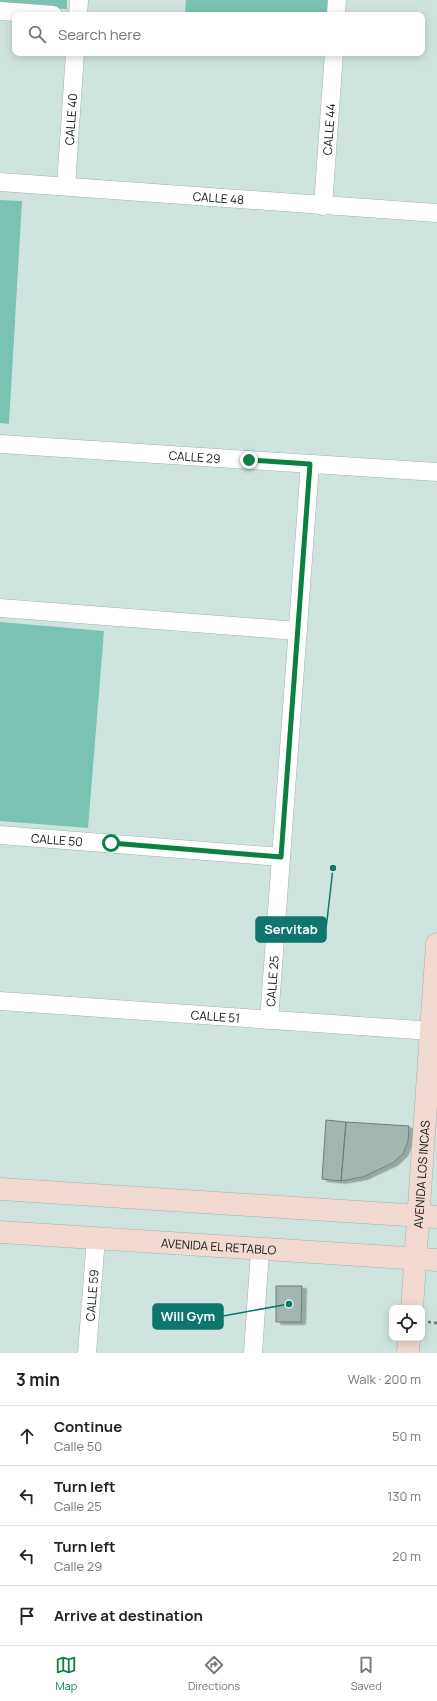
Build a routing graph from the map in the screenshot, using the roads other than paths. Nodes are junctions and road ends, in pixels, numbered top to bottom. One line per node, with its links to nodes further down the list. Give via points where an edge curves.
1 (79, 0): 5 (street)
2 (338, 0): 6 (street)
3 (0, 11): 4 (street)
4 (13, 12)
5 (78, 12)
6 (336, 12)
7 (75, 56): 10 (street, CALLE 40)
8 (334, 56): 11 (street, CALLE 44)
9 (0, 182): 10 (street, CALLE 48)
10 (66, 186): 11 (street, CALLE 48)
11 (323, 206): 12 (street, CALLE 48)
12 (437, 213)
13 (0, 444): 14 (street, CALLE 29)
14 (310, 464): 15 (street, CALLE 29); 17 (street, CALLE 25)
15 (437, 472)
16 (0, 608): 17 (street)
17 (298, 631): 19 (street, CALLE 25)
18 (0, 835): 19 (street, CALLE 50)
19 (281, 857): 23 (street, CALLE 25)
20 (437, 944): 21 (main road, AVENIDA LOS INCAS)
21 (436, 974): 24 (main road, AVENIDA LOS INCAS)
22 (0, 1000): 23 (street, CALLE 51)
23 (269, 1020): 24 (street, CALLE 51)
24 (432, 1031): 26 (main road, AVENIDA LOS INCAS)
25 (0, 1189): 26 (main road)
26 (428, 1216): 30 (main road, AVENIDA LOS INCAS)
27 (0, 1232): 28 (main road, AVENIDA EL RETABLO)
28 (96, 1238): 29 (main road, AVENIDA EL RETABLO); 34 (street, CALLE 59)
29 (260, 1250): 30 (main road, AVENIDA EL RETABLO); 35 (street)
30 (416, 1259): 31 (main road, AVENIDA EL RETABLO); 32 (main road, AVENIDA LOS INCAS)
31 (437, 1260)
32 (412, 1305)
33 (409, 1341): 36 (main road)
34 (87, 1353)
35 (253, 1353)
36 (408, 1353)

